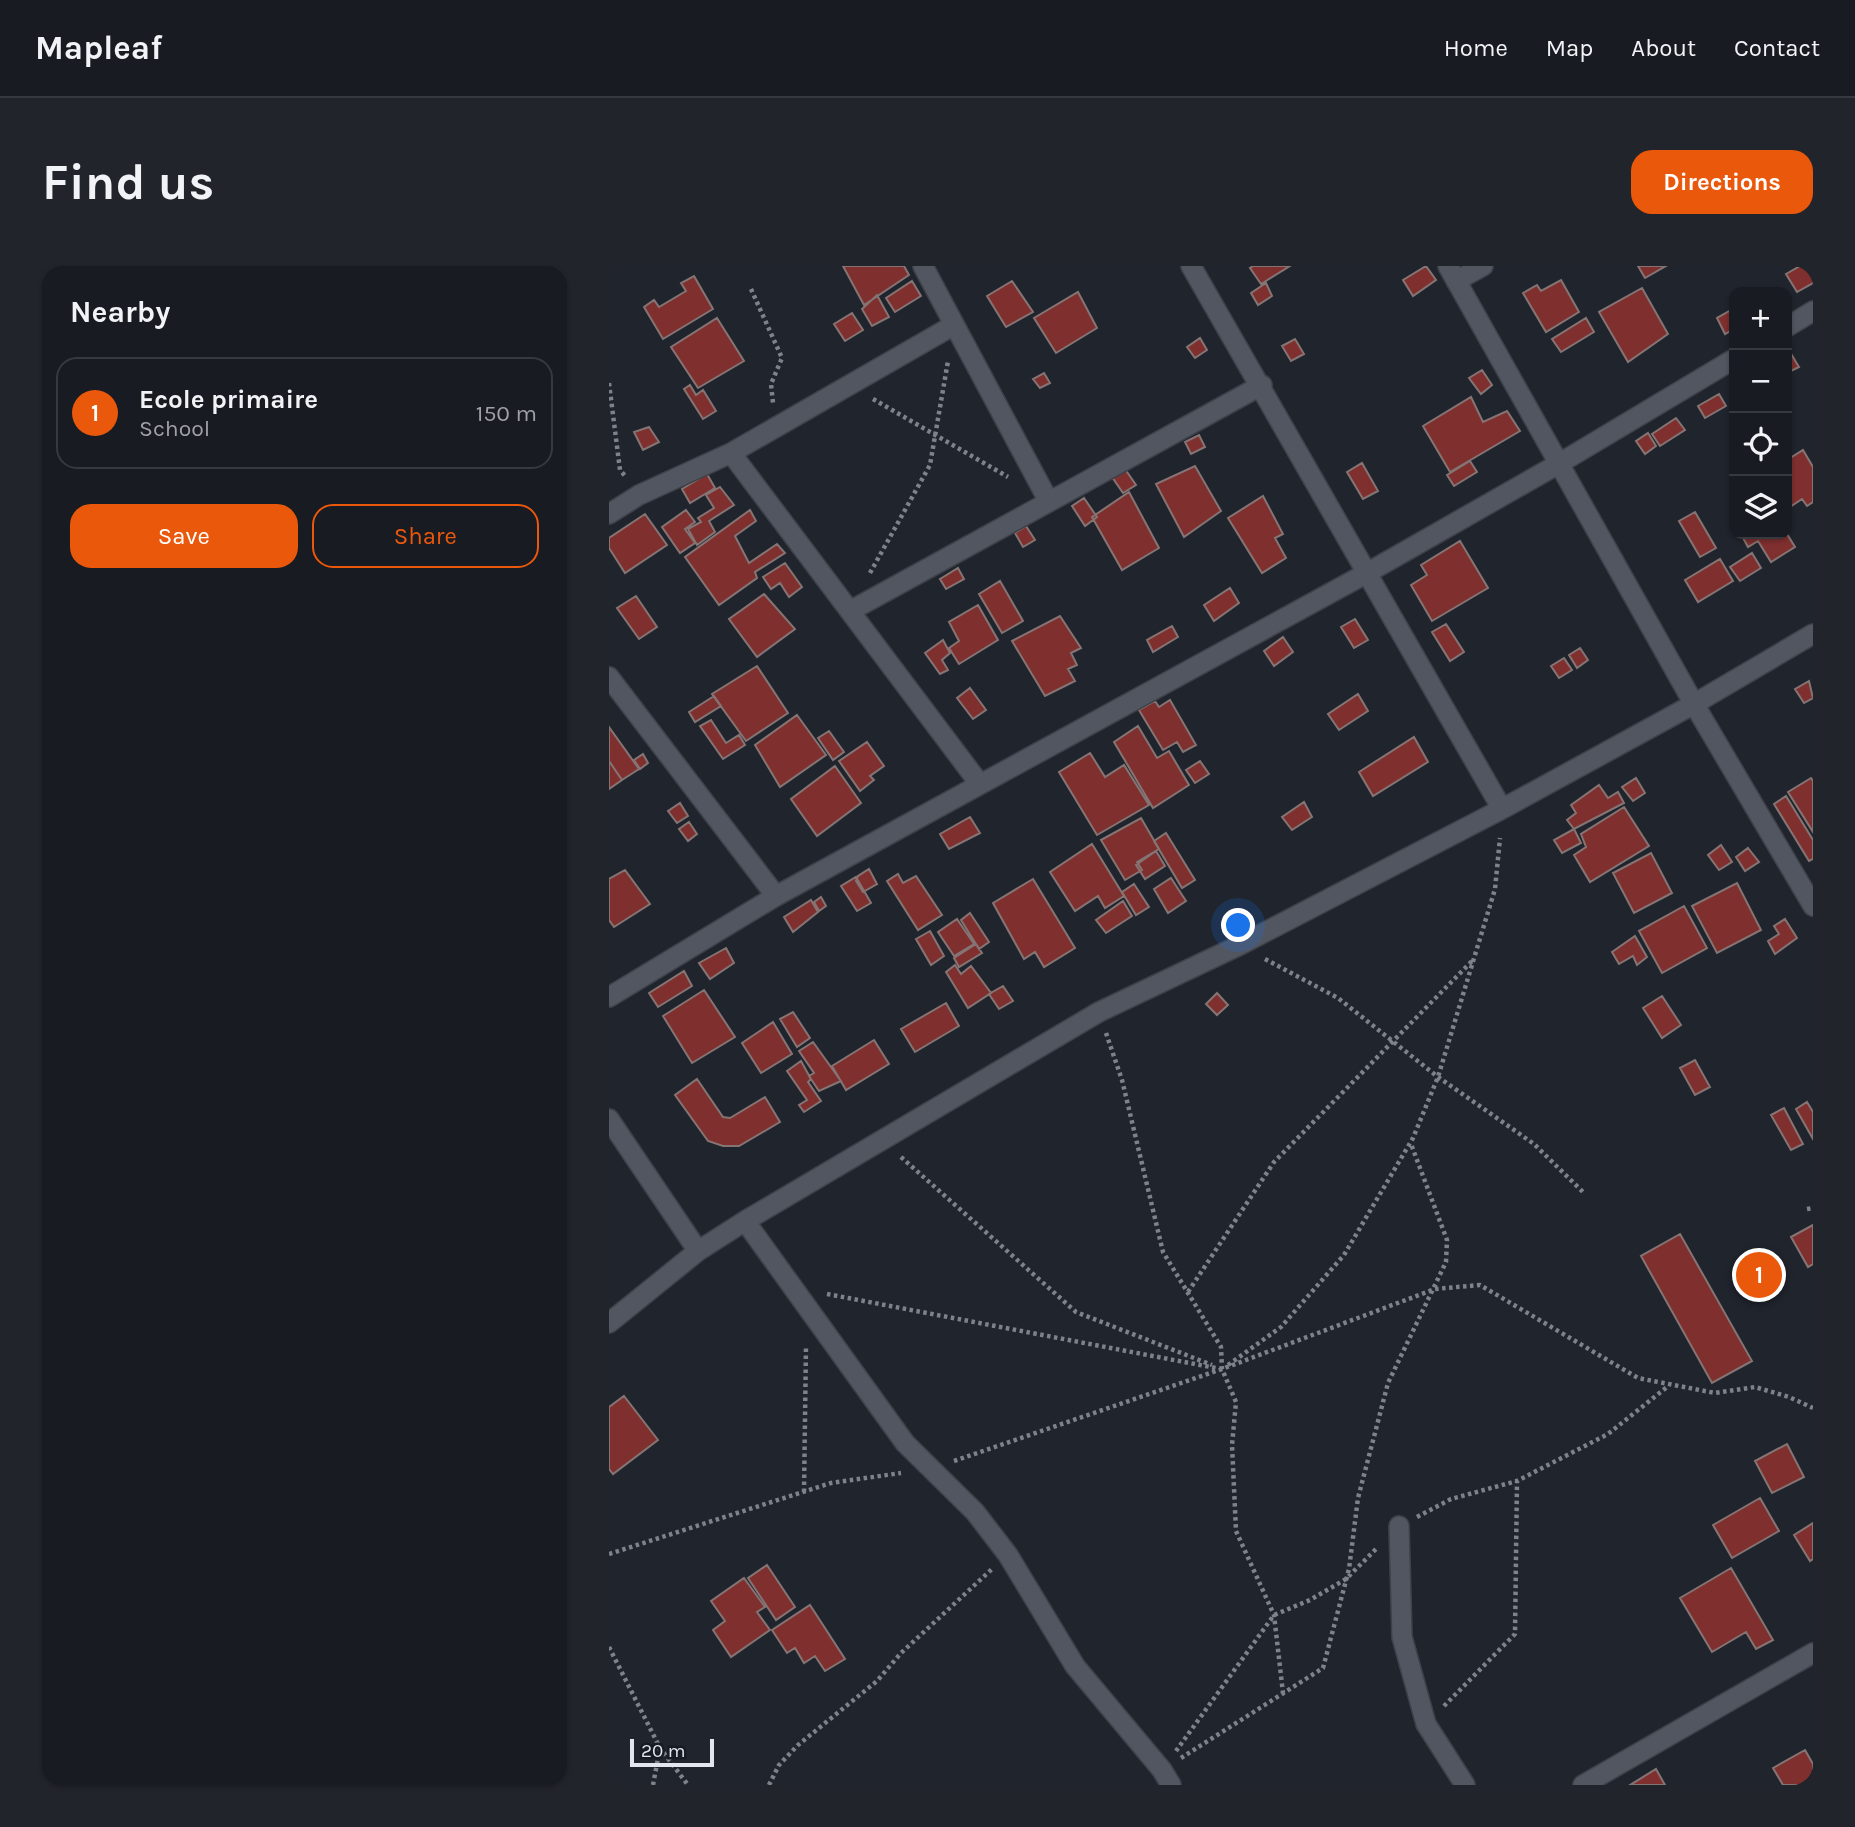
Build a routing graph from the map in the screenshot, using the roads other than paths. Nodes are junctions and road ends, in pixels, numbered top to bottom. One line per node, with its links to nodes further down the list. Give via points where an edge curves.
1 (923, 266): 7 (street)
2 (1191, 266): 9 (street)
3 (1483, 266): 4 (street)
4 (1452, 274): 11 (street)
5 (1813, 311): 6 (street)
6 (1792, 324)
7 (954, 326): 10 (street); 12 (street)
8 (1729, 362): 11 (street)
9 (1262, 385): 12 (street); 14 (street)
10 (731, 453): 13 (street, via 639,495); 15 (street)
11 (1560, 463): 14 (street); 18 (street)
12 (1048, 500): 15 (street)
13 (609, 514)
14 (1367, 573): 19 (street); 20 (street)
15 (850, 611): 19 (street)
16 (1813, 634): 18 (street)
17 (609, 677): 21 (street)
18 (1694, 704): 20 (street); 22 (street)
19 (979, 783): 21 (street)
20 (1502, 809): 25 (street, via 1240,945 1099,1012)
21 (776, 896): 23 (street)
22 (1813, 906)
23 (609, 997)
24 (609, 1119): 26 (street)
25 (745, 1221): 26 (street); 30 (street, via 905,1443 975,1512 1008,1555 1075,1666)
26 (698, 1251): 27 (street)
27 (609, 1323)
28 (1398, 1526): 31 (street, via 1402,1637 1426,1724)
29 (1813, 1653): 32 (street)
30 (1167, 1777)
31 (1465, 1785)
32 (1583, 1785)

